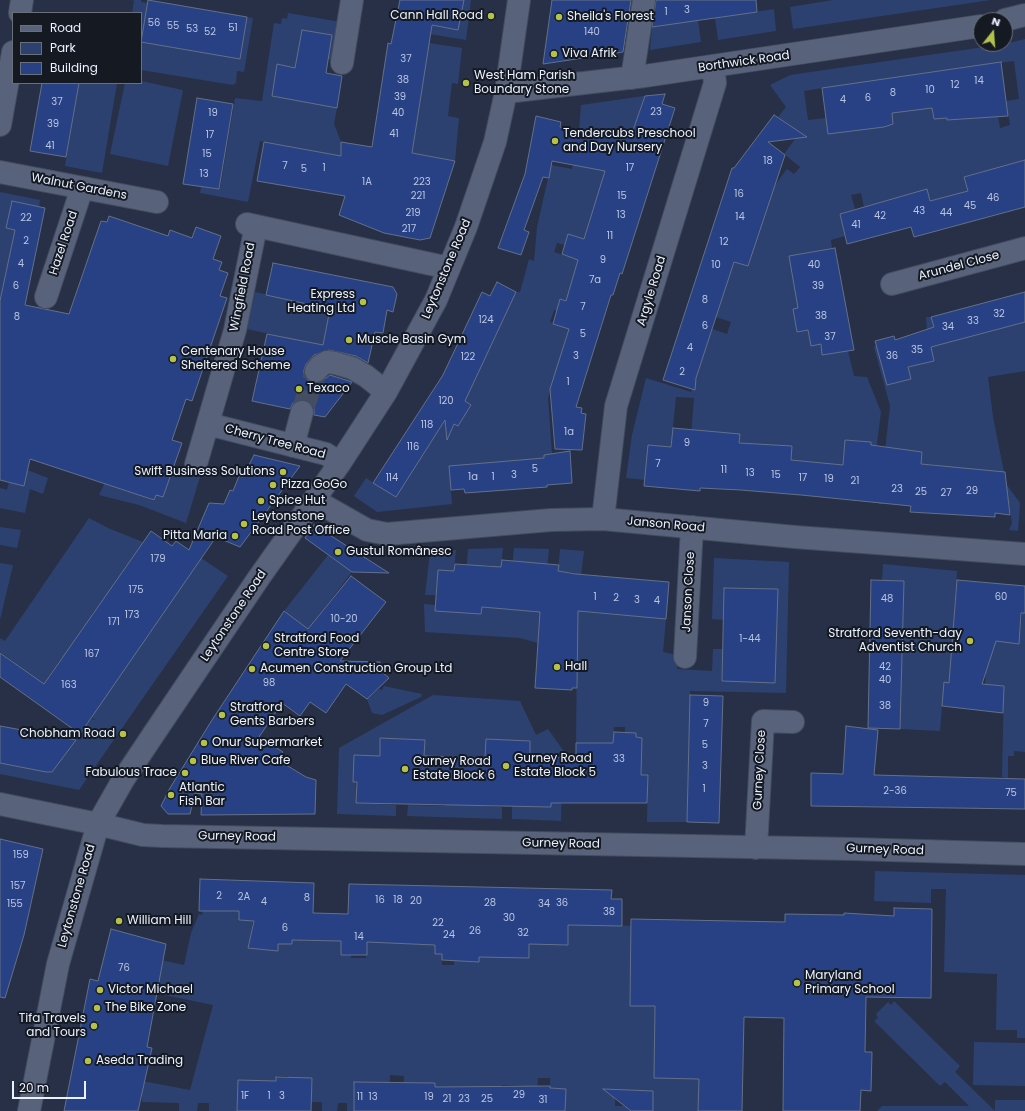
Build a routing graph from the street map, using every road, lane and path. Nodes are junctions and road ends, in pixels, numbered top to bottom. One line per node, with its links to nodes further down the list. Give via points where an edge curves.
1 (22, 0): 5 (street)
2 (352, 0): 10 (street)
3 (518, 0): 13 (street, Leytonstone Road)
4 (644, 0): 12 (street)
5 (20, 12)
6 (1025, 15): 7 (street)
7 (1013, 18)
8 (973, 27): 11 (street, Borthwick Road)
9 (12, 58): 14 (street)
10 (342, 63)
11 (713, 66): 12 (street, Borthwick Road); 30 (street, Argyle Road, via 715,83 616,406)
12 (632, 78): 13 (street, Borthwick Road)
13 (506, 92): 19 (street, Leytonstone Road, via 495,142)
14 (0, 124)
15 (0, 172): 16 (street, Walnut Gardens)
16 (82, 188): 17 (street, Walnut Gardens); 21 (street, Hazel Road)
17 (157, 202)
18 (1025, 248): 20 (street, Arundel Close)
19 (449, 268): 23 (street, Leytonstone Road, via 436,300); 25 (street, Wingfield Road, via 252,225 235,330)
20 (892, 284)
21 (46, 297)
22 (316, 371): 23 (street, via 327,362 352,368)
23 (386, 392): 27 (street, Leytonstone Road)
24 (302, 412): 26 (street)
25 (208, 424): 26 (street, Cherry Tree Road); 28 (street, Wingfield Road)
26 (293, 446): 27 (street, Cherry Tree Road, via 326,454)
27 (340, 463): 29 (street, Leytonstone Road)
28 (196, 464)
29 (314, 500): 30 (street, Janson Road, via 367,530 387,534 551,520); 36 (street, Leytonstone Road, via 123,780)
30 (603, 519): 31 (street, Janson Road)
31 (692, 527): 32 (street, Janson Road); 33 (street, Janson Close)
32 (1025, 554)
33 (686, 657)
34 (793, 722): 37 (street, Gurney Close, via 763,721)
35 (0, 804): 36 (street)
36 (98, 824): 37 (street, Gurney Road, via 143,835 162,836); 39 (street, Leytonstone Road, via 58,964)
37 (756, 848): 38 (street, Gurney Road)
38 (1025, 854)
39 (29, 1111)

